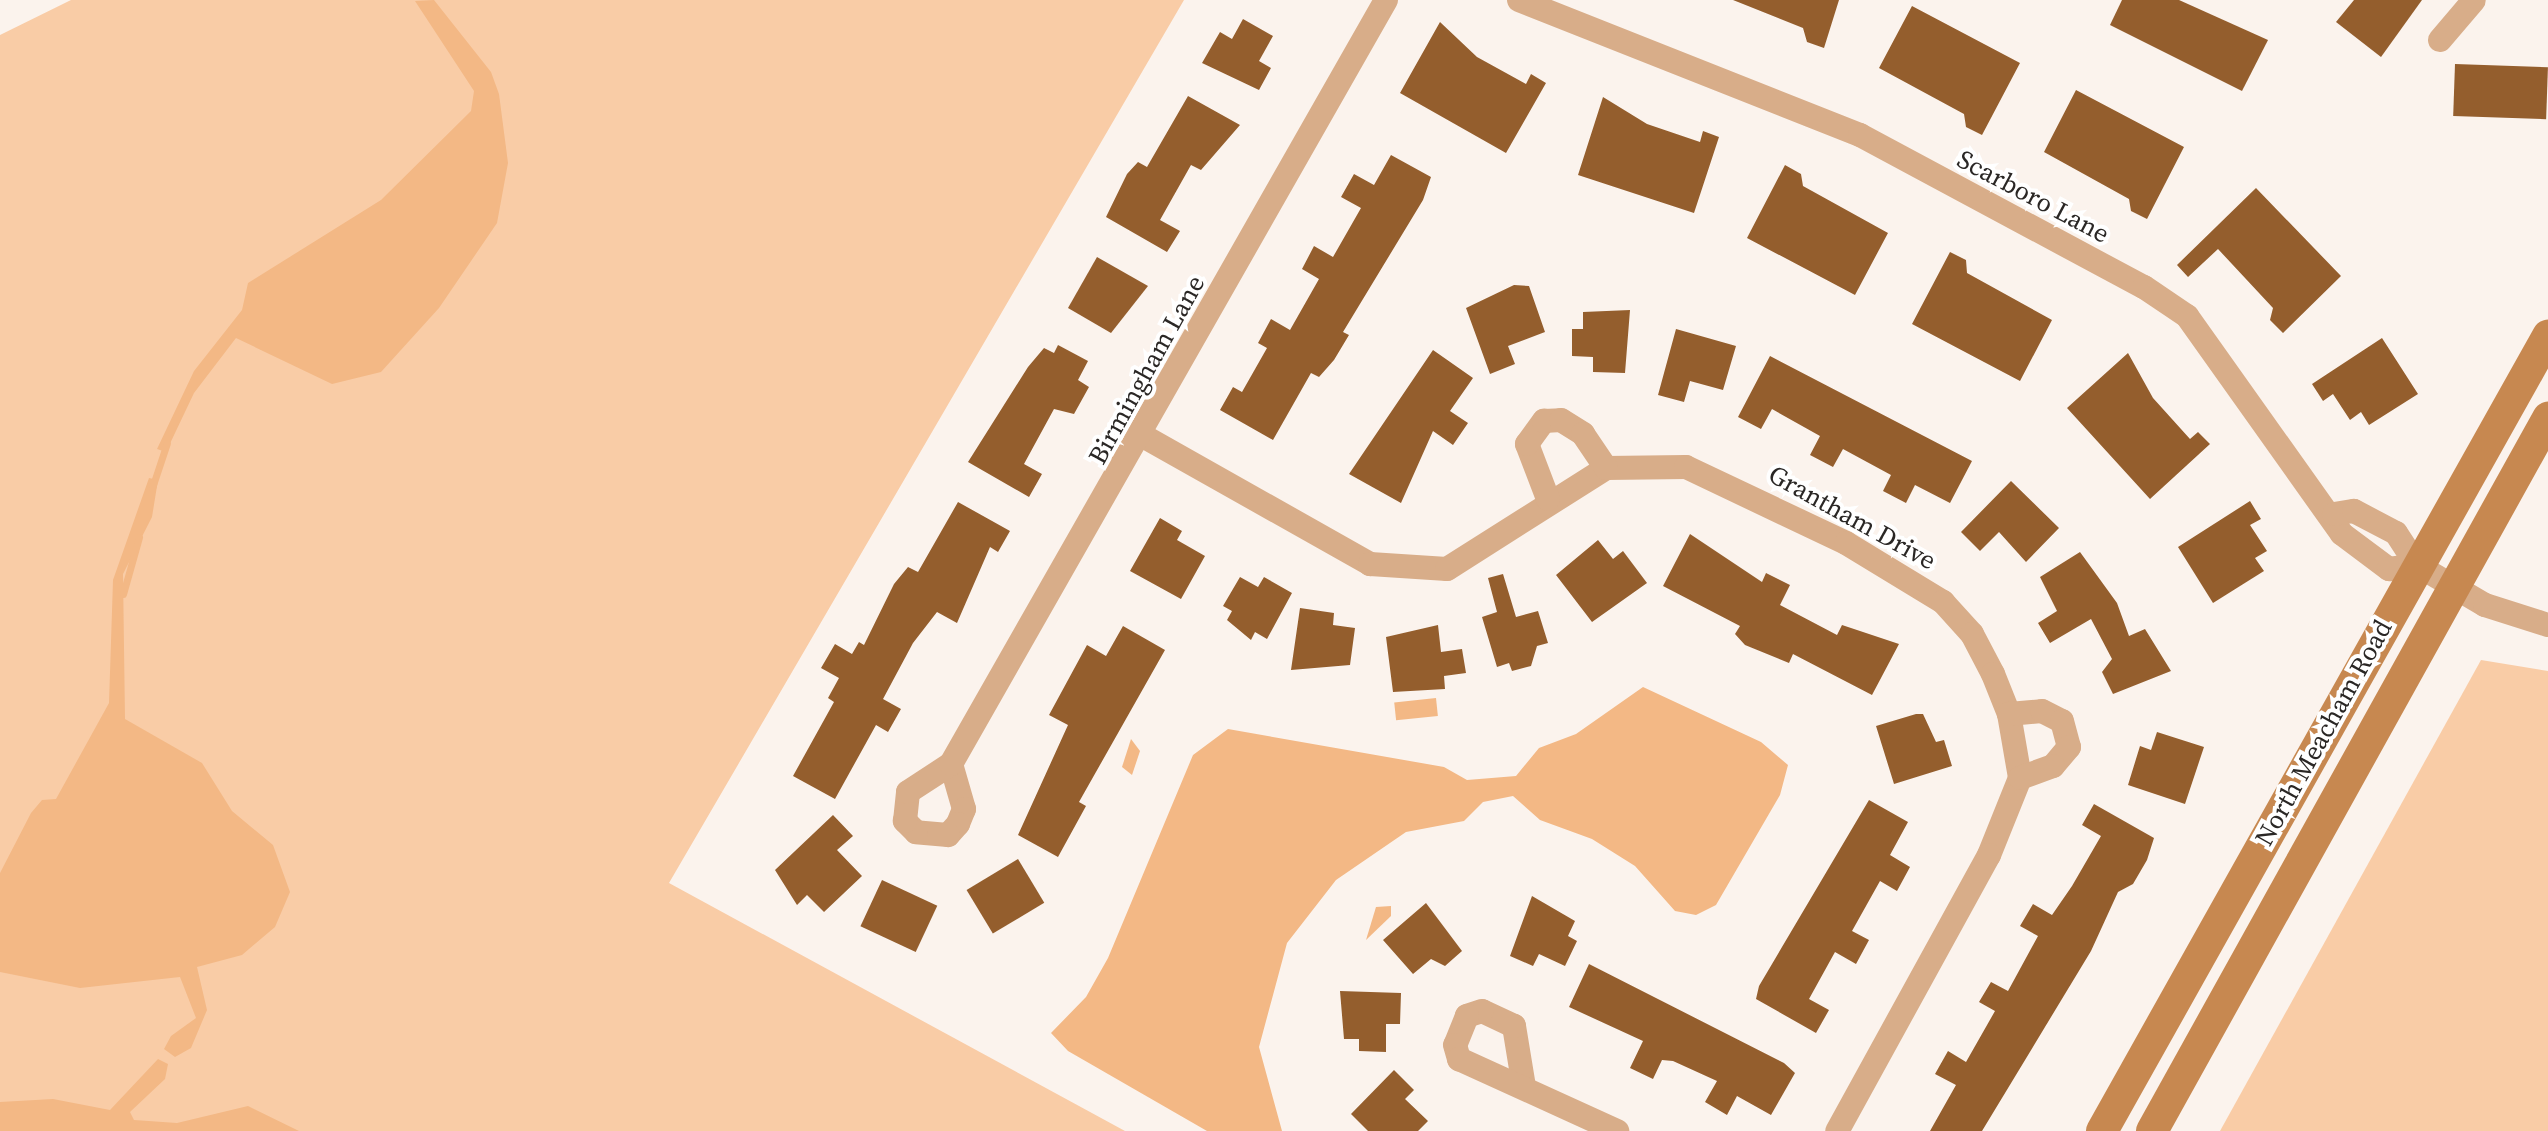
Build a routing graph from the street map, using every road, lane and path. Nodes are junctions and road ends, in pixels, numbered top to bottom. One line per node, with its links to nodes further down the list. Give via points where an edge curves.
1 (1386, 0): 7 (street, Birmingham Lane)
2 (1519, 0): 10 (street, Scarboro Lane, via 1860,135 2144,287 2187,316)
3 (2474, 0): 4 (street)
4 (2440, 40)
5 (2548, 336): 11 (main road, North Meacham Road)
6 (2548, 418): 12 (main road, North Meacham Road)
7 (1143, 436): 9 (street, Grantham Drive, via 1370,564 1447,569); 15 (street, Birmingham Lane)
8 (1606, 468): 9 (street, Grantham Drive); 9 (street, via 1583,434 1561,420 1544,421 1527,444); 14 (street, Grantham Drive, via 1686,467 1904,574 1972,634)
9 (1548, 499)
10 (2334, 514): 11 (street, via 2354,511 2396,533); 11 (street, Scarboro Lane, via 2342,534 2379,564)
11 (2417, 565): 12 (street); 20 (main road, North Meacham Road)
12 (2454, 586): 13 (street); 21 (main road, North Meacham Road)
13 (2548, 625)
14 (2009, 714): 16 (street, Grantham Drive); 16 (street, via 2042,711 2062,721 2069,747 2053,766)
15 (951, 764)
16 (2020, 778): 19 (street, Grantham Drive, via 2002,830)
17 (1524, 1087): 18 (street)
18 (1617, 1131)
19 (1837, 1131)
20 (2102, 1131)
21 (2152, 1131)

